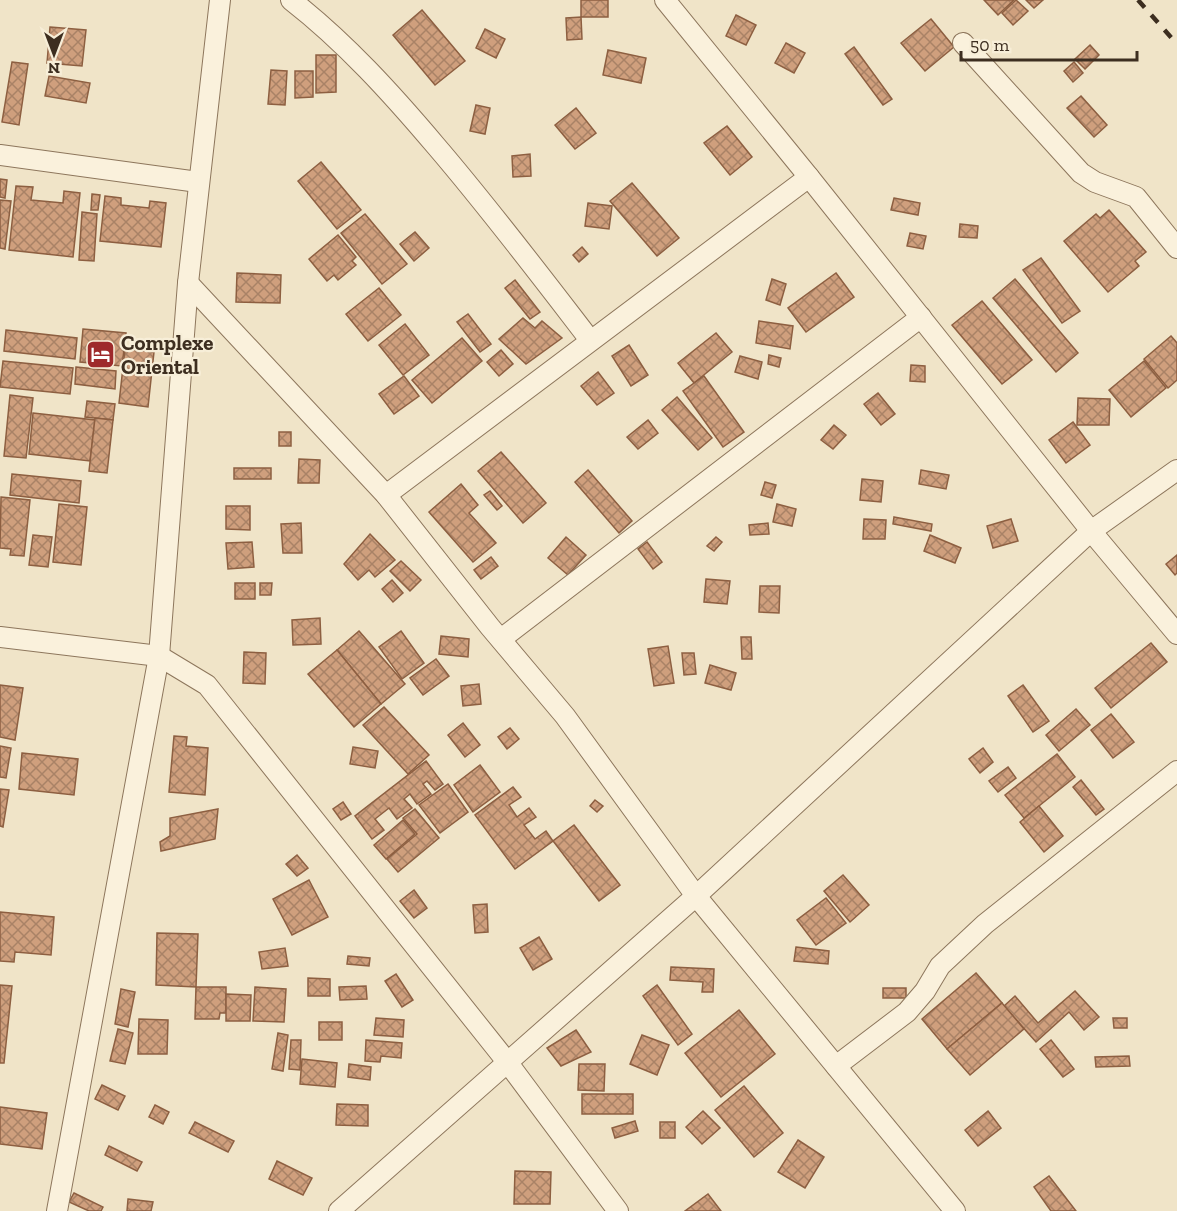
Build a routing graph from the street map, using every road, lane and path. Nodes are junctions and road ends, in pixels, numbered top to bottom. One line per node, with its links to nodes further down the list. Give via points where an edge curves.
1 (220, 0): 7 (street)
2 (291, 0): 11 (street, via 393,96 492,212)
3 (665, 0): 6 (street)
4 (963, 43): 8 (street, via 1081,173 1136,197)
5 (0, 155): 7 (street)
6 (809, 177): 10 (street); 11 (street)
7 (198, 182): 9 (street)
8 (1177, 248)
9 (188, 283): 13 (street); 18 (street)
10 (921, 317): 14 (street); 17 (street)
11 (590, 340): 13 (street)
12 (1177, 470): 14 (street)
13 (386, 495): 17 (street)
14 (1091, 531): 15 (street); 20 (street)
15 (1177, 634)
16 (0, 637): 18 (street)
17 (501, 639): 20 (street, via 565,716)
18 (159, 656): 21 (street, via 207,685 230,711); 23 (street)
19 (1177, 771): 22 (street, via 985,924 940,966 908,1012)
20 (696, 896): 21 (street); 22 (street)
21 (508, 1063): 24 (street); 25 (street)
22 (836, 1066): 26 (street)
23 (57, 1211)
24 (339, 1211)
25 (618, 1211)
26 (955, 1211)

